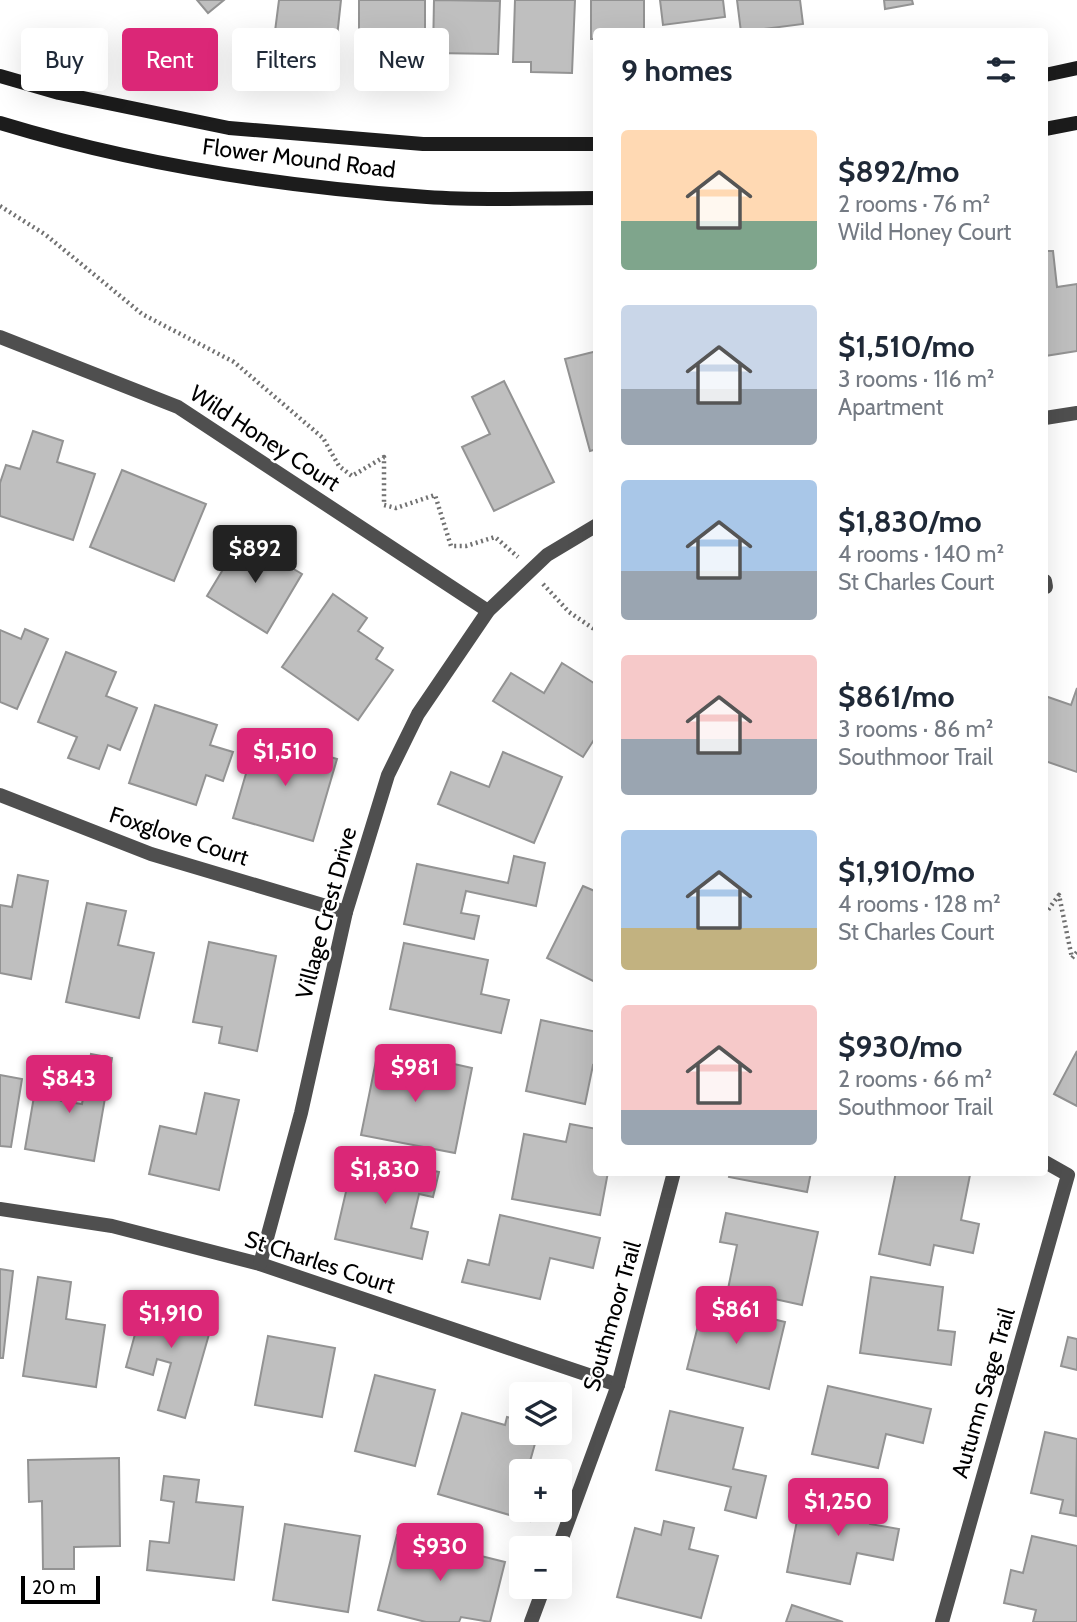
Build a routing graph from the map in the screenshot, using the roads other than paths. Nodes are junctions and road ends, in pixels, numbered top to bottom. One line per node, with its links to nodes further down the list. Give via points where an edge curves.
1 (1077, 68): 2 (main road)
2 (1048, 74)
3 (0, 76): 7 (main road, Flower Mound Road, via 59,93 229,128 424,144)
4 (0, 123): 8 (main road, Flower Mound Road, via 79,147 250,179 429,198)
5 (1077, 123): 6 (main road)
6 (1048, 128)
7 (593, 144)
8 (593, 198)
9 (0, 337): 13 (street, Wild Honey Court, via 178,407)
10 (1077, 413): 11 (street)
11 (1048, 418)
12 (593, 528): 13 (street, Village Crest Drive, via 530,568)
13 (488, 611): 15 (street, Village Crest Drive, via 418,714 388,775)
14 (0, 795): 15 (street, Foxglove Court, via 151,854)
15 (346, 912): 19 (street, Village Crest Drive, via 301,1113)
16 (1048, 1164): 24 (street, Autumn Sage Trail, via 1068,1175)
17 (673, 1176): 20 (street, Southmoor Trail)
18 (0, 1209): 19 (street, St Charles Court, via 112,1226)
19 (260, 1264): 20 (street, St Charles Court)
20 (618, 1385): 21 (street, Southmoor Trail)
21 (563, 1536)
22 (540, 1599): 23 (street)
23 (531, 1622)
24 (942, 1622)

